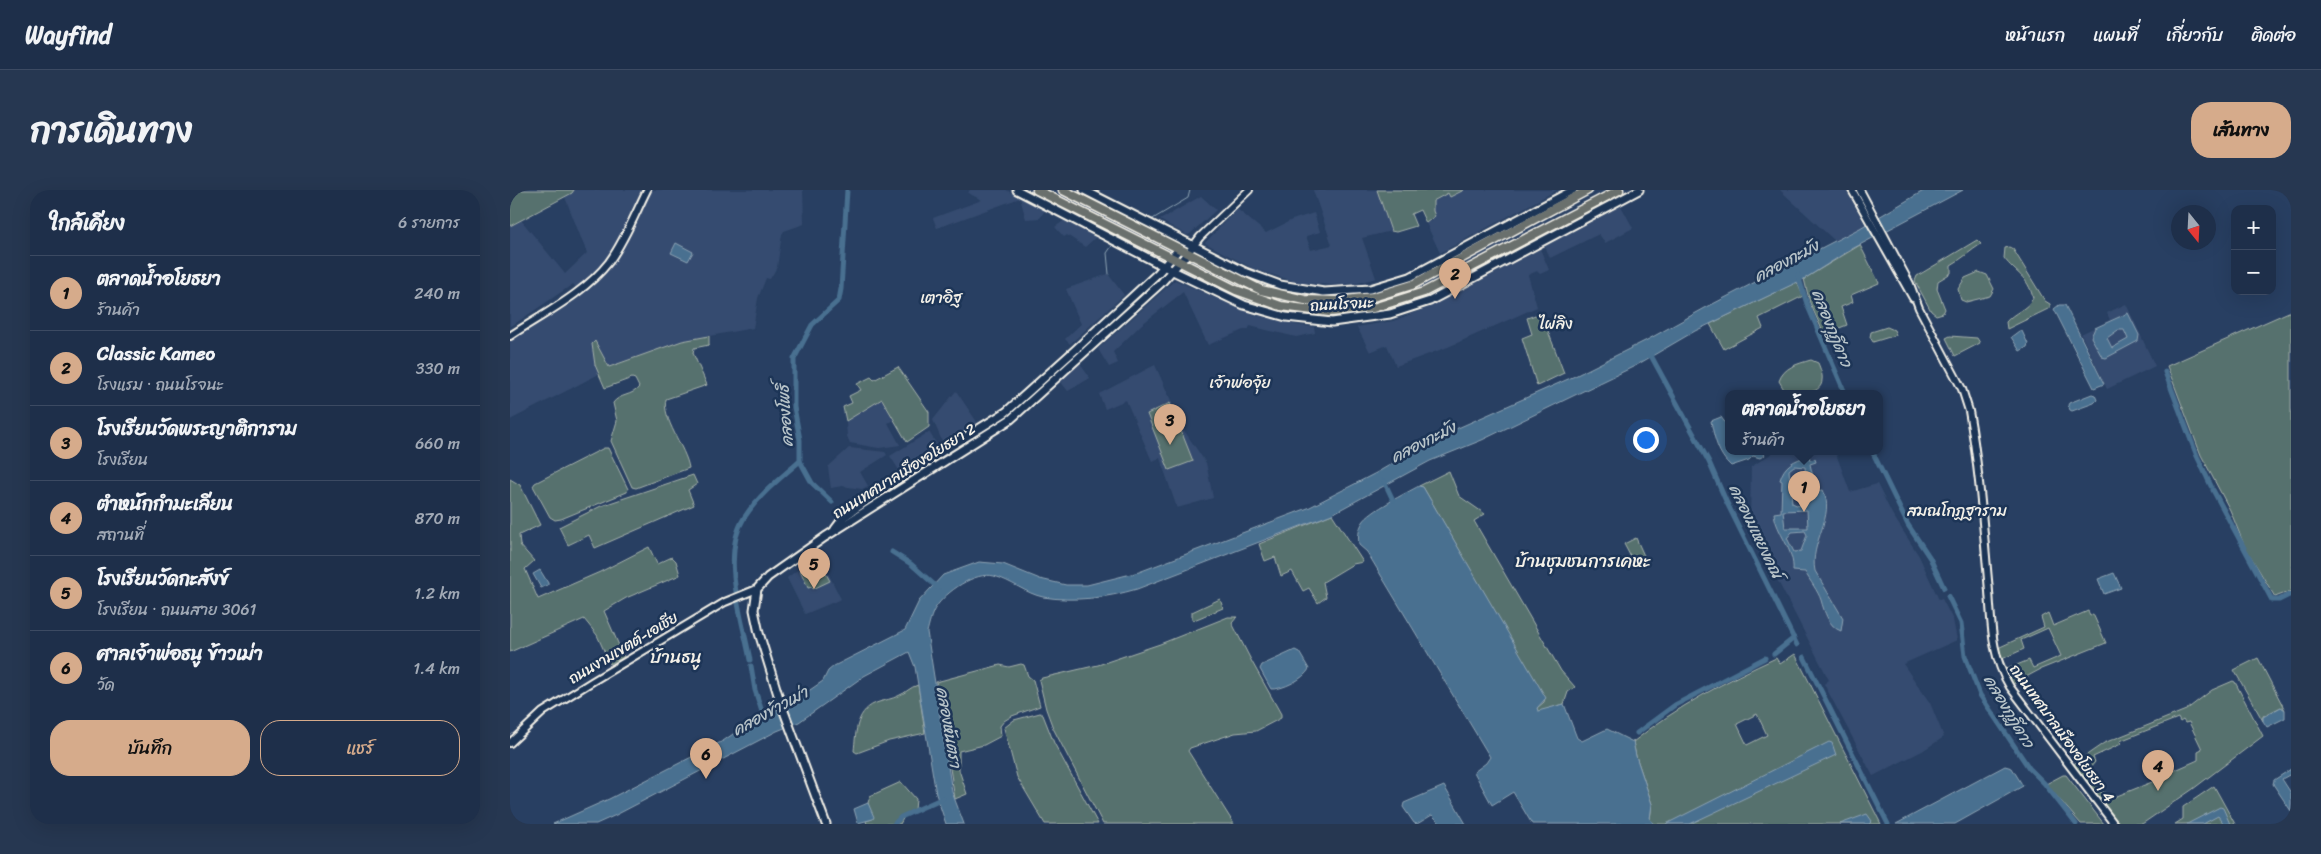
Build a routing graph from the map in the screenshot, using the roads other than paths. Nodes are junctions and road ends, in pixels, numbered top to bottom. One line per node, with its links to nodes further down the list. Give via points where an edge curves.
1 (648, 190): 25 (street, via 623,239 600,272)
2 (1017, 190): 23 (main road, ถนนโรจนะ)
3 (1037, 190): 21 (main road, ถนนโรจนะ)
4 (1063, 190): 19 (main road, ถนนโรจนะ)
5 (1084, 190): 17 (main road, ถนนโรจนะ)
6 (1249, 190): 16 (street)
7 (1572, 190): 18 (main road, ถนนโรจนะ, via 1418,273 1370,289 1324,292 1286,286 1245,272)
8 (1588, 190): 14 (main road, ถนนโรจนะ)
9 (1619, 190): 15 (main road, ถนนโรจนะ)
10 (1639, 190): 24 (main road, ถนนโรจนะ, via 1438,297 1407,310 1374,318 1314,321 1271,314)
11 (1852, 190): 13 (street, ถนนเทศบาลเมืองอโยธยา 4)
12 (1860, 190): 13 (street, ถนนเทศบาลเมืองอโยธยา 4)
13 (1866, 209): 30 (street, ถนนเทศบาลเมืองอโยธยา 4, via 1904,286 1962,390 1969,411 1994,651 2000,671)
14 (1543, 215): 15 (main road); 20 (main road, ถนนโรจนะ, via 1412,284 1354,300 1313,301 1273,294)
15 (1548, 226): 22 (main road, ถนนโรจนะ, via 1424,292 1391,304 1350,312 1311,311 1263,301)
16 (1200, 237): 17 (street); 18 (street)
17 (1187, 242): 18 (main road, ถนนโรจนะ); 19 (street)
18 (1194, 245): 20 (street)
19 (1179, 249): 20 (main road, ถนนโรจนะ); 21 (main road, ถนนเทศบาลเมืองอโยธยา 2)
20 (1188, 253): 22 (main road, ถนนเทศบาลเมืองอโยธยา 2)
21 (1170, 258): 22 (main road, ถนนโรจนะ); 23 (main road, ถนนเทศบาลเมืองอโยธยา 2)
22 (1179, 263): 24 (main road, ถนนเทศบาลเมืองอโยธยา 2)
23 (1164, 266): 24 (main road, ถนนโรจนะ); 26 (main road, ถนนเทศบาลเมืองอโยธยา 2, via 1006,412 890,484 844,517)
24 (1172, 271): 26 (main road, ถนนเทศบาลเมืองอโยธยา 2, via 1011,419)
25 (510, 336)
26 (833, 531): 27 (main road, via 768,577)
27 (757, 589): 28 (street, ถนนงามเขตต์-เอเชีย, via 725,602 543,712); 29 (main road, via 754,610 757,626 779,698)
28 (510, 743)
29 (826, 824)
30 (2114, 824)

